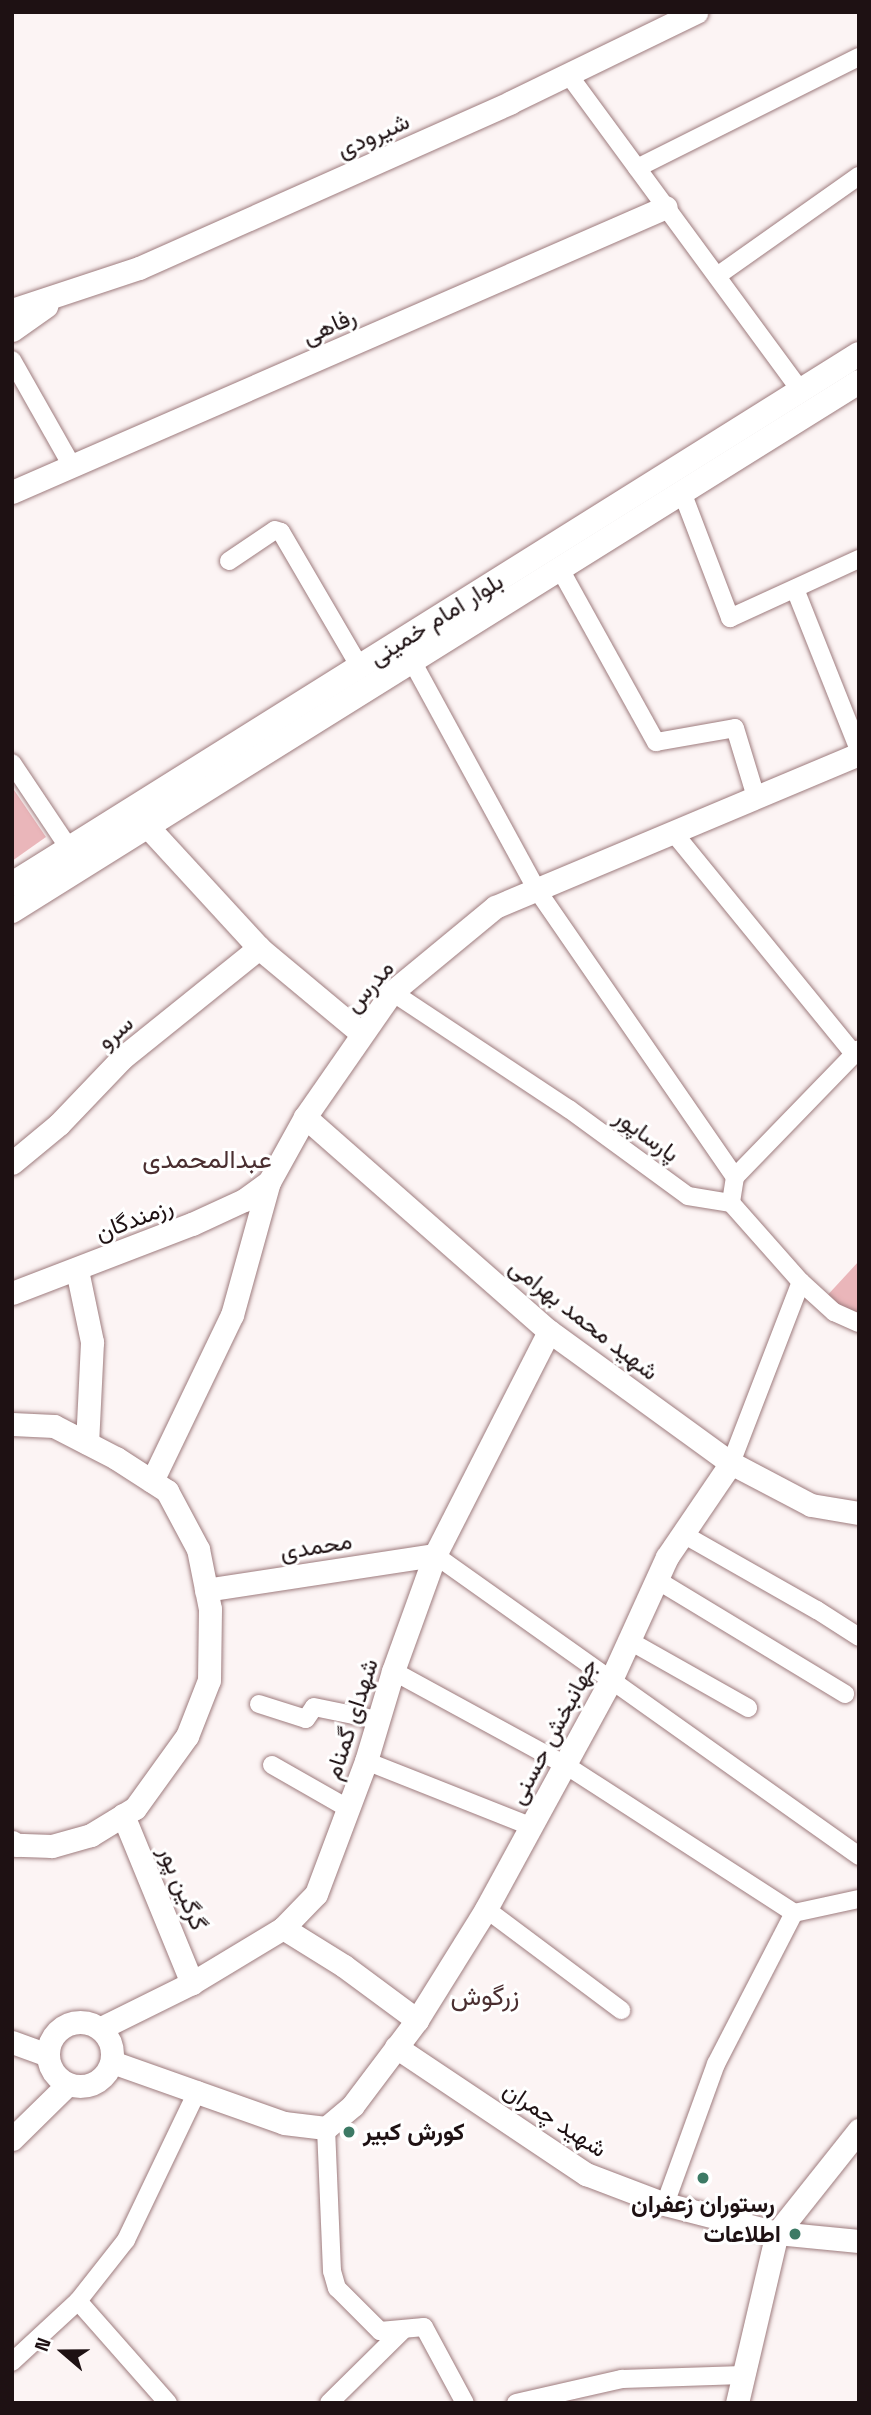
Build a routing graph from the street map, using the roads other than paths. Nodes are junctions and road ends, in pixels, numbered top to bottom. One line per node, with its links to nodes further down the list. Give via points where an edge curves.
1 (696, 12): 3 (street, شیرودی)
2 (859, 57): 4 (street)
3 (568, 74): 4 (street); 8 (street, شیرودی, via 139,268)
4 (638, 168): 6 (street)
5 (859, 176): 7 (street)
6 (666, 207): 7 (street); 15 (street, رفاهی)
7 (717, 276): 14 (street)
8 (66, 292): 9 (street, شیرودی); 10 (street, شیرودی)
9 (12, 310)
10 (12, 330)
11 (859, 354): 14 (main road, بلوار امام خمینی)
12 (12, 360): 15 (street)
13 (859, 382): 17 (main road, بلوار امام خمینی)
14 (800, 390): 23 (main road, بلوار امام خمینی)
15 (72, 466): 16 (street, رفاهی)
16 (12, 492)
17 (682, 492): 20 (main road, بلوار امام خمینی); 21 (street, via 730,618)
18 (859, 559): 21 (street)
19 (229, 561): 23 (street, via 275,530 281,532)
20 (560, 569): 22 (main road, بلوار امام خمینی); 26 (street, via 656,742 735,728)
21 (795, 589): 24 (street)
22 (412, 661): 27 (main road, بلوار امام خمینی); 31 (street)
23 (360, 667): 29 (main road, بلوار امام خمینی)
24 (859, 752): 26 (street, مدرس)
25 (12, 763): 29 (street)
26 (755, 797): 28 (street, مدرس)
27 (147, 826): 32 (main road, بلوار امام خمینی); 33 (street)
28 (673, 832): 31 (street, مدرس); 36 (street)
29 (69, 848): 30 (main road, بلوار امام خمینی)
30 (12, 884)
31 (537, 890): 34 (street, مدرس, via 495,907); 39 (street)
32 (12, 911)
33 (260, 948): 35 (street); 38 (street, سرو, via 122,1058 59,1125)
34 (392, 992): 35 (street, مدرس); 41 (street, پارساپور, via 569,1108 688,1196)
35 (361, 1033): 37 (street, مدرس)
36 (857, 1052): 39 (street)
37 (305, 1117): 40 (street, مدرس); 46 (street, شهید محمد بهرامی)
38 (12, 1163)
39 (735, 1177): 41 (street)
40 (269, 1182): 42 (street, رزمندگان, via 244,1200 192,1224); 50 (street, مدرس, via 232,1315)
41 (731, 1203): 43 (street)
42 (77, 1270): 44 (street, رزمندگان); 48 (street, via 92,1342)
43 (801, 1282): 45 (street, via 834,1312); 49 (street)
44 (12, 1293)
45 (859, 1323)
46 (549, 1331): 49 (street, شهید محمد بهرامی); 53 (street, شهدای گمنام)
47 (12, 1424): 48 (street, via 54,1426)
48 (87, 1443): 50 (street)
49 (731, 1463): 51 (street, شهید محمد بهرامی, via 811,1505); 52 (street, جهانبخش حسنی)
50 (152, 1481): 55 (street, via 167,1491 198,1549)
51 (859, 1513)
52 (683, 1534): 54 (street, جهانبخش حسنی); 56 (street)
53 (435, 1555): 55 (street, محمدی); 58 (street, شهدای گمنام); 59 (street)
54 (657, 1580): 57 (street, جهانبخش حسنی); 60 (street)
55 (206, 1590): 68 (street, via 209,1680 187,1736 135,1808)
56 (859, 1637)
57 (628, 1640): 59 (street, جهانبخش حسنی); 62 (street)
58 (393, 1671): 63 (street, شهدای گمنام); 66 (street)
59 (610, 1682): 66 (street, جهانبخش حسنی); 71 (street)
60 (845, 1694)
61 (259, 1704): 63 (street, via 306,1719 314,1707)
62 (748, 1708)
63 (378, 1720): 64 (street, شهدای گمنام)
64 (366, 1761): 67 (street, شهدای گمنام); 69 (street)
65 (272, 1765): 67 (street)
66 (567, 1766): 69 (street, جهانبخش حسنی); 74 (street)
67 (349, 1808): 75 (street, شهدای گمنام, via 316,1894)
68 (123, 1815): 70 (street, via 91,1835 52,1846); 76 (street, گرگین پور)
69 (533, 1827): 73 (street, جهانبخش حسنی)
70 (12, 1842)
71 (859, 1856)
72 (859, 1899): 74 (street)
73 (486, 1909): 77 (street); 78 (street, جهانبخش حسنی)
74 (794, 1913): 89 (street, via 716,2064)
75 (283, 1928): 76 (street, شهدای گمنام); 78 (street)
76 (192, 1983): 79 (street, شهدای گمنام)
77 (621, 2010)
78 (417, 2020): 81 (street)
79 (101, 2028): 82 (street, via 84,2021 66,2025 52,2037); 83 (street, via 111,2043)
80 (12, 2042): 82 (street)
81 (396, 2047): 86 (street, via 353,2105); 89 (street, شهید چمران, via 586,2174)
82 (48, 2055): 84 (street, via 54,2073)
83 (112, 2062): 84 (street, via 103,2078 86,2086); 85 (street)
84 (68, 2084): 88 (street)
85 (198, 2090): 86 (street, via 284,2123); 92 (street, via 126,2240)
86 (326, 2128): 93 (street, via 332,2271 337,2288 380,2330)
87 (859, 2130): 90 (street)
88 (12, 2139)
89 (665, 2204): 90 (street, شهید چمران)
90 (777, 2232): 91 (street, شهید چمران); 95 (street)
91 (859, 2241)
92 (78, 2301): 94 (street); 96 (street)
93 (404, 2329): 97 (street); 98 (street, via 424,2327)
94 (12, 2362)
95 (743, 2375): 99 (street, via 622,2379); 100 (street)
96 (168, 2403)
97 (329, 2403)
98 (465, 2403)
99 (516, 2403)
100 (737, 2403)

